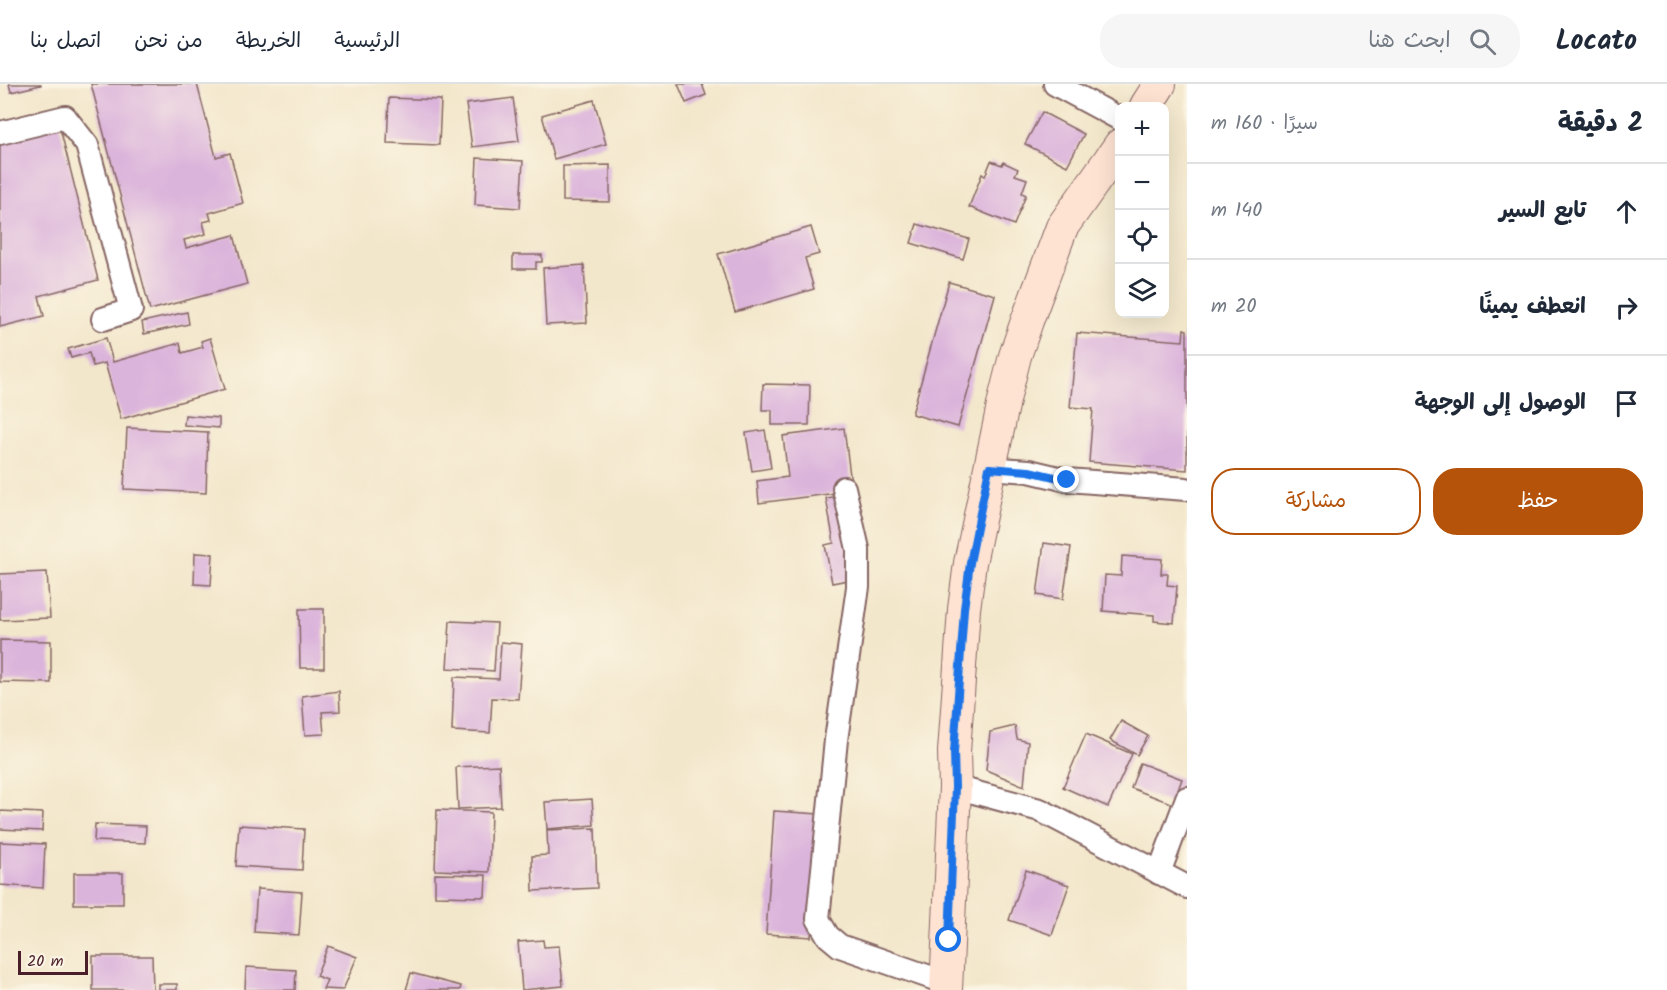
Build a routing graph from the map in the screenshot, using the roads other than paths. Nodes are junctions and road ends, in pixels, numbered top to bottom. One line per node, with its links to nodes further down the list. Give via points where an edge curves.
1 (1055, 84): 4 (street)
2 (1161, 84): 3 (street)
3 (1149, 102)
4 (1115, 117)
5 (0, 133): 7 (street, via 65,117 87,146 131,310)
6 (1115, 151): 8 (street, via 1062,227 1015,356)
7 (103, 319)
8 (989, 468): 10 (street, via 1029,471 1067,480); 11 (street, via 964,609)
9 (844, 488): 15 (street, via 858,549 858,587 836,740 818,919 840,946)
10 (1186, 489)
11 (955, 787): 13 (street, via 1040,810); 15 (street)
12 (1187, 798): 13 (street)
13 (1159, 873): 14 (street)
14 (1187, 887)
15 (946, 986)

